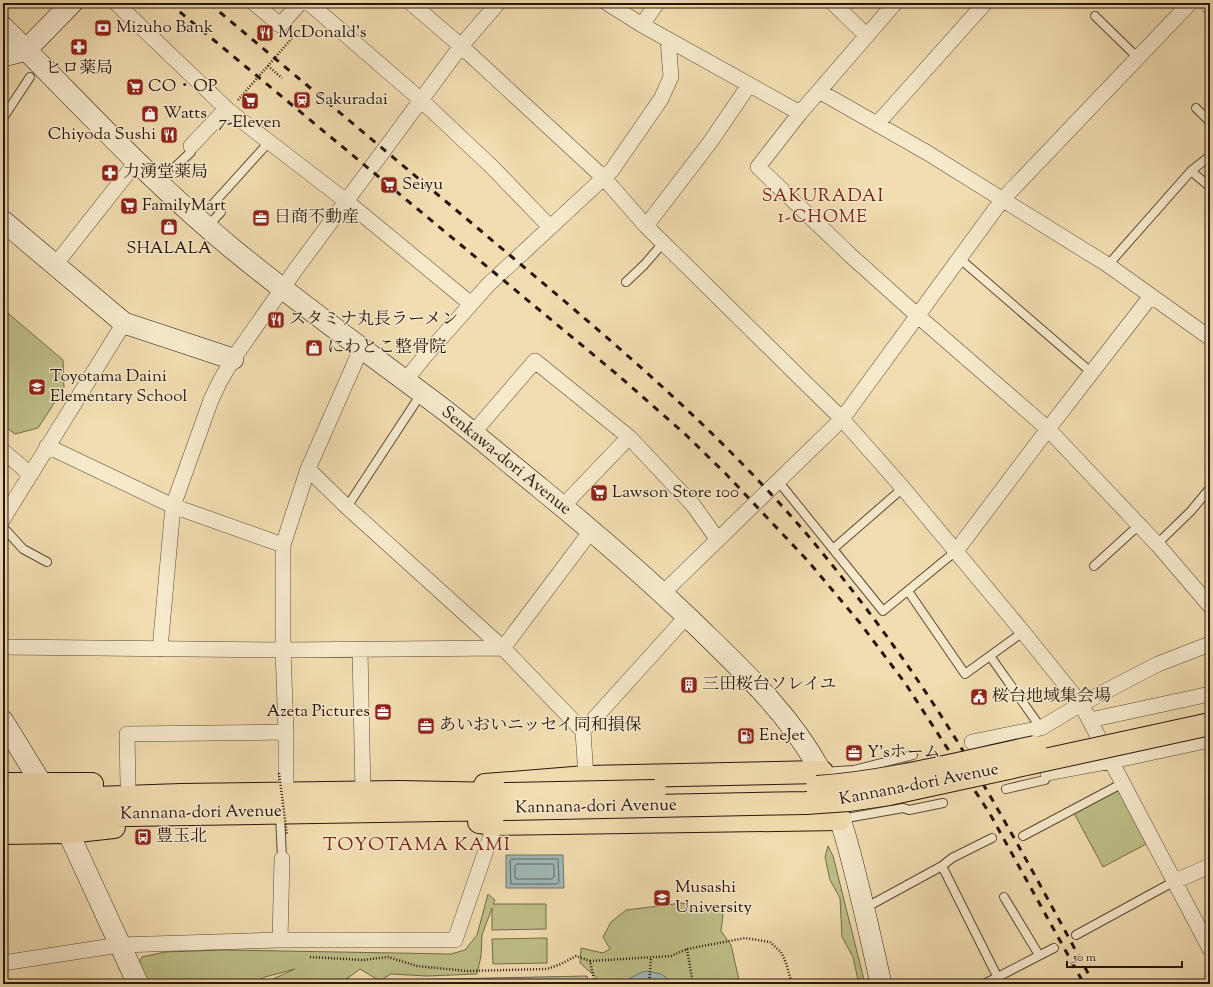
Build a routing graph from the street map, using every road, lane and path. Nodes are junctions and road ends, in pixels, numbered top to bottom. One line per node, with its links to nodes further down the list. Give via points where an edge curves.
1 (72, 3): 23 (main road)
2 (116, 3): 33 (street)
3 (254, 3): 17 (street)
4 (300, 3): 17 (street)
5 (308, 3): 31 (street)
6 (411, 3): 22 (street)
7 (498, 3): 22 (street)
8 (607, 3): 18 (street)
9 (657, 3): 18 (street)
10 (833, 3): 20 (street)
11 (895, 3): 20 (street)
12 (985, 3): 37 (street)
13 (1190, 3): 25 (street)
14 (1207, 3): 15 (street)
15 (1210, 7)
16 (1095, 16): 25 (lane)
17 (280, 25): 26 (path, via 293,37)
18 (642, 25): 21 (street)
19 (3, 27): 23 (main road, Senkawa-dori Avenue)
20 (867, 36): 30 (street)
21 (668, 40): 29 (street); 44 (street, via 671,77 661,99)
22 (461, 46): 31 (street); 44 (street)
23 (26, 50): 24 (main road); 41 (main road, Senkawa-dori Avenue)
24 (3, 56)
25 (1138, 58): 46 (street)
26 (268, 66): 28 (path); 33 (path)
27 (30, 77): 35 (lane)
28 (282, 78)
29 (749, 85): 34 (street); 49 (street, via 711,141)
30 (820, 91): 34 (street); 37 (street)
31 (421, 100): 47 (street); 51 (street, via 492,167)
32 (1196, 108): 36 (lane)
33 (227, 110): 38 (street); 39 (street)
34 (800, 114): 60 (street, via 758,167)
35 (3, 118)
36 (1210, 122)
37 (877, 124): 46 (street)
38 (269, 142): 47 (street); 50 (lane, via 213,204 221,212)
39 (191, 146): 42 (lane, via 191,152)
40 (1210, 156): 43 (lane)
41 (137, 161): 50 (main road, Senkawa-dori Avenue); 54 (street)
42 (175, 167)
43 (1191, 171): 45 (lane); 55 (lane)
44 (604, 178): 49 (street); 51 (street)
45 (1210, 187)
46 (1002, 200): 53 (street); 55 (street)
47 (346, 201): 57 (street); 59 (street)
48 (3, 221): 54 (main road)
49 (646, 226): 52 (street)
50 (207, 227): 57 (main road, Senkawa-dori Avenue)
51 (550, 227): 59 (street)
52 (663, 243): 56 (lane); 68 (street)
53 (960, 258): 60 (street); 65 (lane)
54 (55, 265): 61 (main road)
55 (1108, 265): 58 (street)
56 (626, 282)
57 (282, 288): 63 (main road, Senkawa-dori Avenue); 64 (street)
58 (1151, 296): 62 (street); 65 (street)
59 (471, 304): 66 (street)
60 (918, 316): 68 (street); 69 (street)
61 (124, 323): 64 (main road); 72 (street)
62 (1208, 333)
63 (361, 349): 66 (main road, Senkawa-dori Avenue); 74 (street)
64 (233, 359): 79 (street, via 211,400)
65 (1092, 373): 69 (street)
66 (405, 381): 67 (main road, Senkawa-dori Avenue)
67 (422, 393): 70 (main road, Senkawa-dori Avenue); 81 (lane)
68 (842, 419): 76 (street); 77 (street)
69 (1048, 429): 83 (street); 90 (street)
70 (473, 433): 71 (street, via 535,361); 80 (main road, Senkawa-dori Avenue)
71 (629, 437): 80 (street); 86 (street, via 693,505)
72 (47, 446): 75 (street); 79 (street)
73 (3, 451): 75 (street)
74 (308, 469): 81 (street); 88 (street)
75 (30, 474): 82 (street)
76 (778, 481): 86 (street); 89 (lane)
77 (903, 488): 89 (lane); 90 (street)
78 (1210, 488): 87 (lane, via 1191,512)
79 (173, 506): 88 (street); 101 (street)
80 (562, 506): 85 (main road, Senkawa-dori Avenue)
81 (347, 507): 100 (street)
82 (3, 519)
83 (1140, 525): 87 (street); 92 (lane)
84 (3, 527): 91 (lane, via 23,549)
85 (591, 531): 94 (main road, Senkawa-dori Avenue); 100 (street)
86 (718, 540): 94 (street)
87 (1157, 544): 95 (street)
88 (283, 545): 102 (street)
89 (833, 549): 93 (lane, via 883,611)
90 (956, 551): 93 (lane); 97 (street)
91 (47, 562)
92 (1094, 566)
93 (908, 591): 104 (lane, via 965,674)
94 (663, 593): 96 (main road, Senkawa-dori Avenue)
95 (1210, 606)
96 (687, 616): 112 (street); 118 (main road, Senkawa-dori Avenue, via 775,706)
97 (1023, 632): 104 (lane); 106 (street)
98 (1210, 644): 106 (street, via 1158,664)
99 (3, 647): 101 (street)
100 (503, 648): 103 (street); 112 (street)
101 (160, 649): 102 (street)
102 (283, 650): 103 (street); 113 (street)
103 (360, 650): 126 (street)
104 (990, 656): 111 (lane)
105 (1210, 694): 108 (street)
106 (1081, 704): 108 (street); 111 (street)
107 (1210, 709): 132 (main road, Kannana-dori Avenue, bridge, via 885,779 844,785)
108 (1090, 720): 117 (street)
109 (3, 721): 123 (main road)
110 (1210, 724): 132 (main road, Kannana-dori Avenue, bridge, via 889,794 849,800)
111 (1042, 728): 115 (street)
112 (583, 731): 121 (street)
113 (286, 732): 124 (street, via 127,734); 128 (street)
114 (1210, 740): 117 (street)
115 (972, 742)
116 (913, 755): 118 (lane, via 854,770)
117 (1112, 761): 120 (street); 122 (street)
118 (822, 772): 121 (main road); 133 (main road, Senkawa-dori Avenue)
119 (279, 773): 135 (path, bridge)
120 (1048, 773): 125 (lane, via 1045,780)
121 (586, 777): 127 (main road)
122 (1123, 782): 136 (lane); 141 (street)
123 (41, 783): 124 (main road); 131 (main road)
124 (128, 784): 130 (main road)
125 (1006, 789)
126 (363, 793): 127 (main road, Kannana-dori Avenue); 128 (main road, Kannana-dori Avenue)
127 (399, 801): 128 (main road, Kannana-dori Avenue); 132 (main road)
128 (283, 803): 130 (main road, Kannana-dori Avenue); 138 (lane)
129 (943, 803): 133 (lane)
130 (182, 804): 131 (main road, Kannana-dori Avenue); 134 (main road, via 103,829)
131 (5, 808): 134 (main road)
132 (500, 809): 133 (main road); 145 (street, via 455,940)
133 (840, 819): 143 (main road, Senkawa-dori Avenue)
134 (68, 832): 146 (main road)
135 (287, 835)
136 (1023, 836)
137 (992, 838): 139 (lane, via 952,858)
138 (282, 859): 145 (street)
139 (942, 866): 143 (lane); 155 (lane)
140 (1210, 866): 141 (street)
141 (1174, 881): 144 (lane); 149 (street)
142 (1004, 897): 150 (lane)
143 (864, 908): 161 (main road, Senkawa-dori Avenue)
144 (1076, 935)
145 (280, 940): 146 (street)
146 (119, 945): 154 (street); 157 (main road)
147 (1054, 948): 150 (lane)
148 (687, 949): 152 (path, via 671,956); 159 (path); 160 (path, via 745,938 770,942 786,963)
149 (1210, 949)
150 (1039, 955): 155 (lane)
151 (303, 956): 153 (path, via 363,960 388,957 417,966 467,971 547,968 576,956)
152 (651, 957): 153 (path); 156 (path)
153 (590, 961): 158 (path)
154 (3, 963)
155 (999, 981): 162 (lane)
156 (649, 983)
157 (138, 984)
158 (595, 984)
159 (693, 984)
160 (792, 984)
161 (881, 984)
162 (984, 984)

